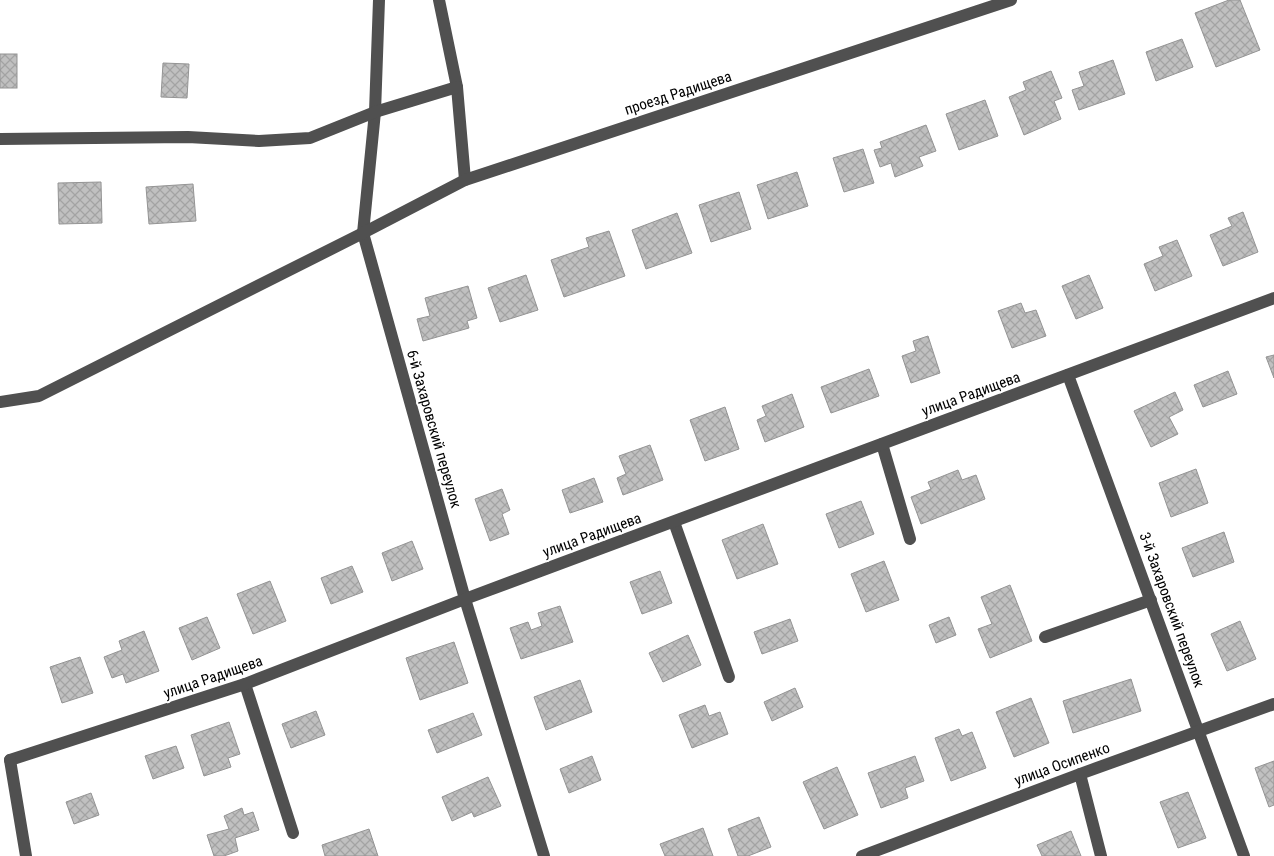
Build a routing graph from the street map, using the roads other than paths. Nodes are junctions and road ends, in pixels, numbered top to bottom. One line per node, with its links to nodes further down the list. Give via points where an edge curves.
1 (379, 0): 5 (street, 6-й Захаровский переулок)
2 (440, 0): 4 (street)
3 (1011, 0): 7 (street, проезд Радищева)
4 (457, 87): 5 (street); 7 (street)
5 (375, 112): 6 (street, via 310,138 259,141 188,137); 8 (street, 6-й Захаровский переулок)
6 (0, 139)
7 (465, 180): 8 (street, проезд Радищева)
8 (363, 233): 11 (street, проезд Радищева, via 39,396); 15 (street, 6-й Захаровский переулок)
9 (1274, 298): 10 (street, улица Радищева)
10 (1068, 375): 12 (street, улица Радищева); 16 (street, 3-й Захаровский переулок)
11 (0, 402)
12 (882, 444): 13 (street, улица Радищева); 14 (street)
13 (674, 522): 15 (street, улица Радищева); 18 (street)
14 (910, 539)
15 (465, 599): 19 (street, улица Радищева); 26 (street, 6-й Захаровский переулок)
16 (1151, 600): 17 (street); 21 (street, 3-й Захаровский переулок)
17 (1045, 637)
18 (729, 677)
19 (245, 684): 22 (street, улица Радищева); 24 (street)
20 (1274, 704): 21 (street, улица Осипенко)
21 (1199, 732): 23 (street, улица Осипенко); 29 (street, 3-й Захаровский переулок)
22 (5, 758): 25 (street, улица Радищева)
23 (1080, 774): 27 (street, улица Осипенко); 28 (street)
24 (293, 833)
25 (26, 856)
26 (544, 856)
27 (862, 856)
28 (1101, 856)
29 (1244, 856)

